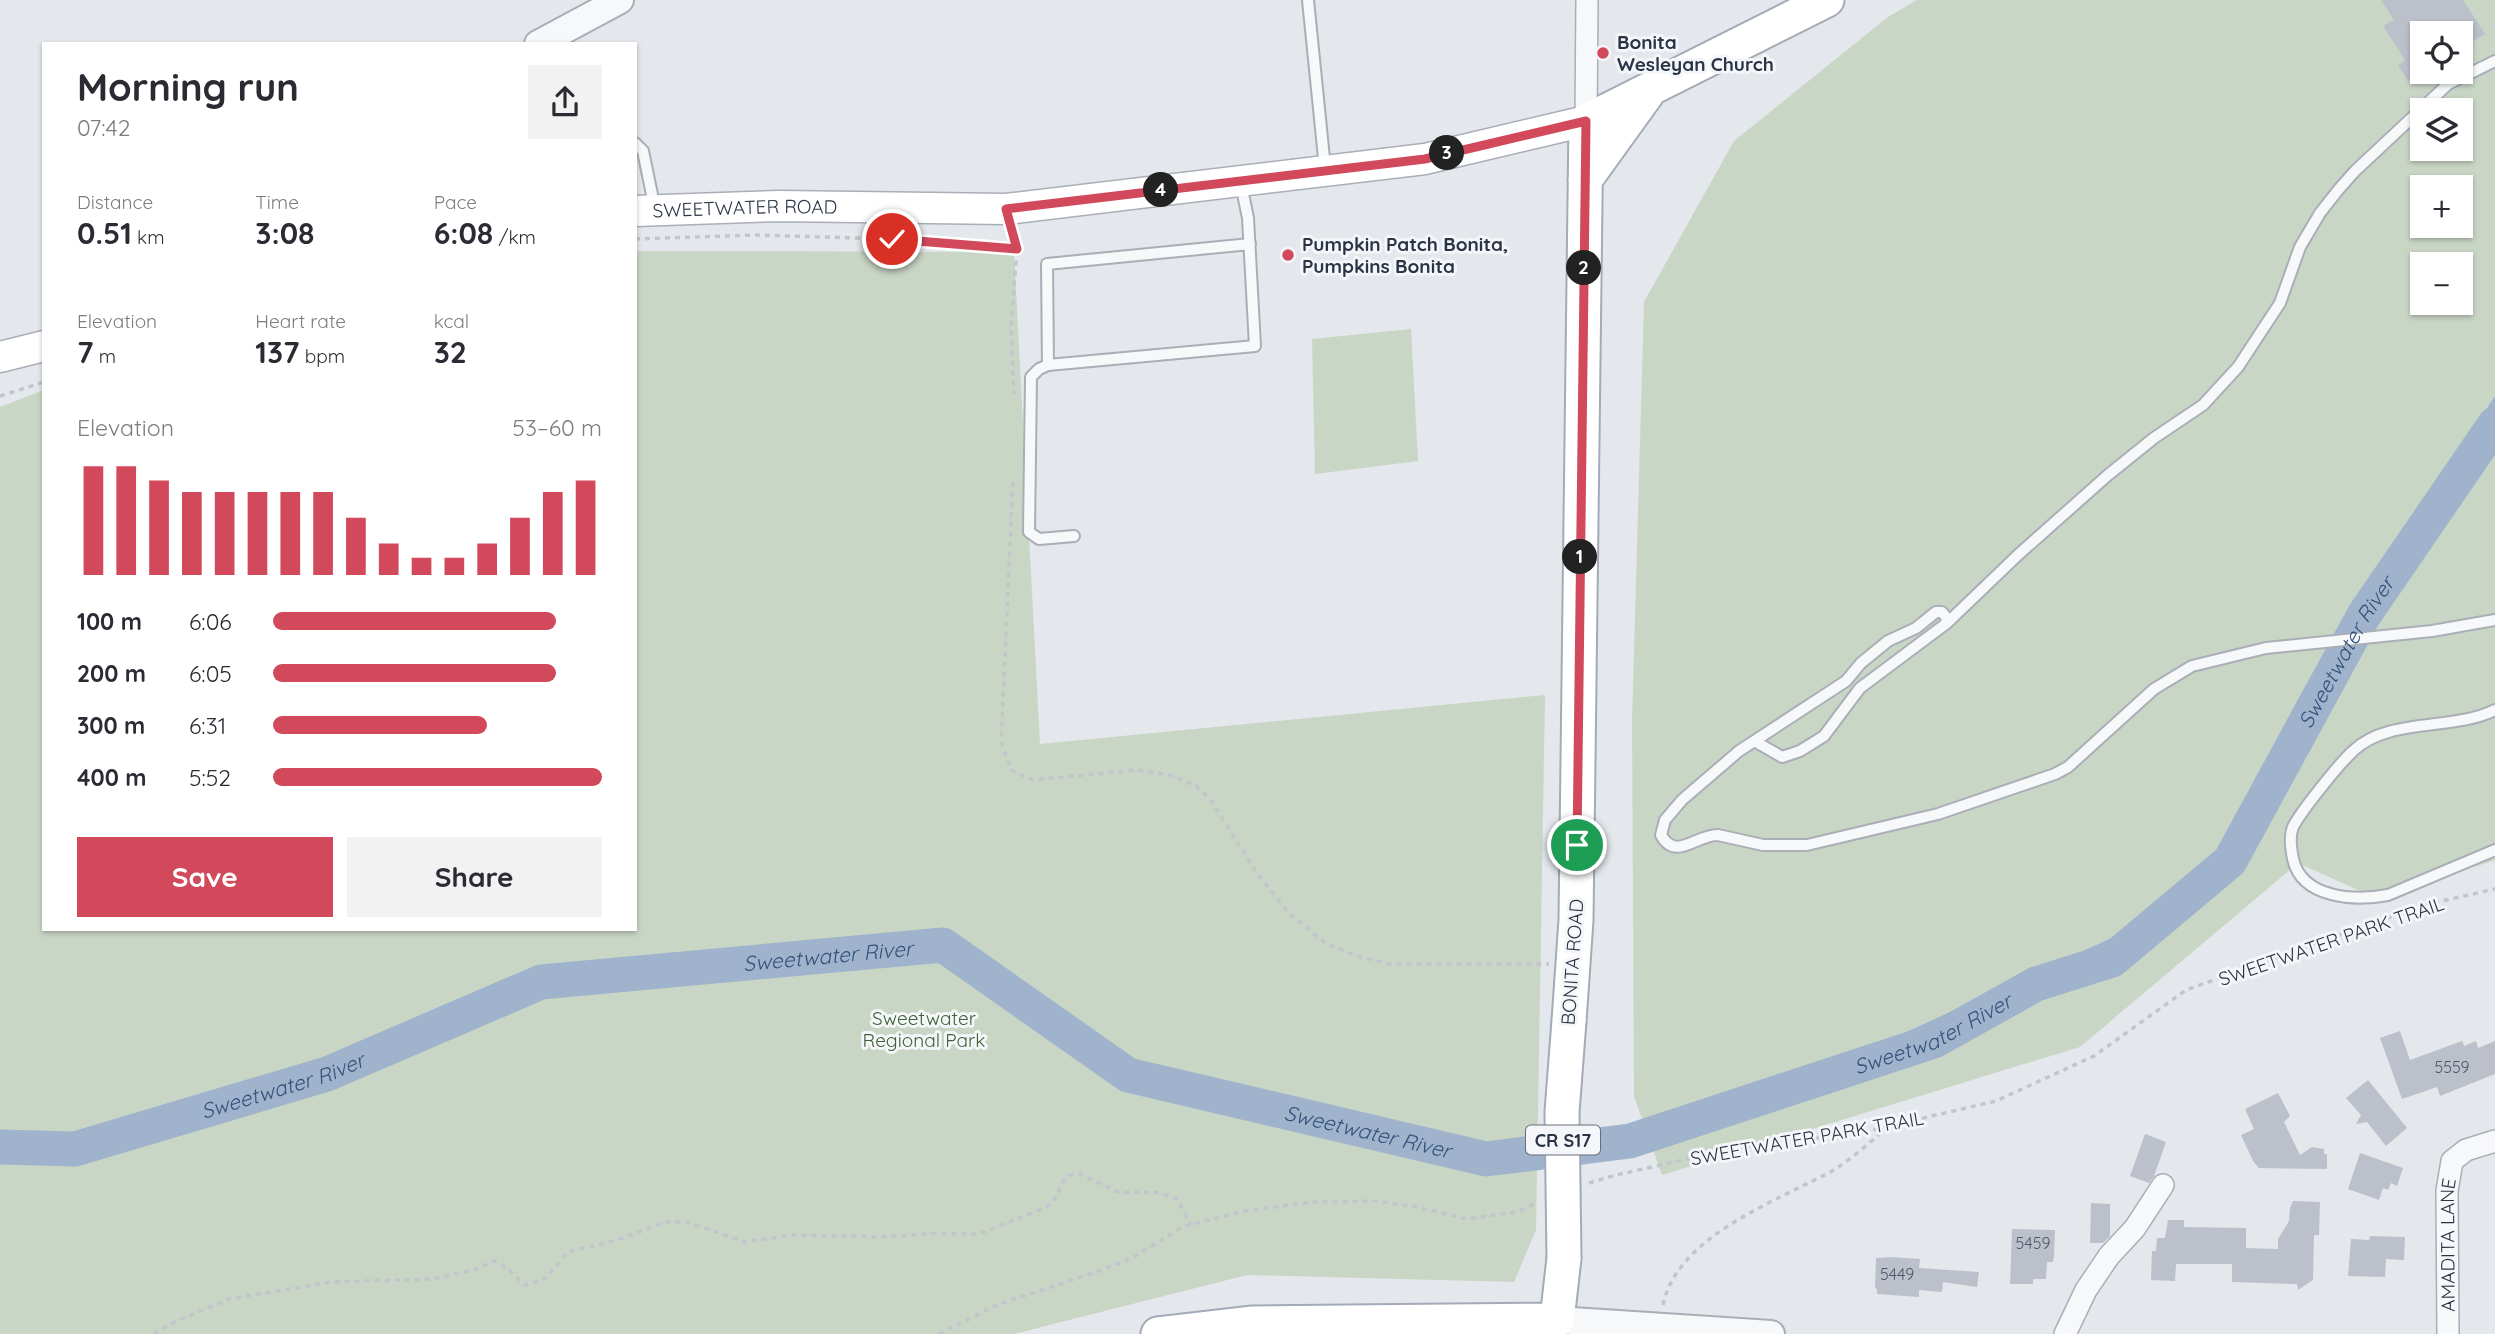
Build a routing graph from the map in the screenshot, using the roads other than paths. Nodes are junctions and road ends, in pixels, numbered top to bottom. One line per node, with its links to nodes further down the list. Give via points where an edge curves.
1 (620, 0): 5 (street)
2 (1307, 0): 10 (lane)
3 (1587, 0): 8 (street)
4 (1828, 0): 7 (main road, SWEETWATER ROAD)
5 (542, 42)
6 (2495, 61): 20 (lane, via 2448,84 2339,189 2300,247 2280,303 2238,367 2203,405 2108,475)
7 (1650, 89): 8 (main road, SWEETWATER ROAD); 11 (main road)
8 (1586, 121): 10 (main road, SWEETWATER ROAD, via 1425,159); 11 (main road, BONITA ROAD / CR S17)
9 (637, 145): 13 (lane, via 643,151)
10 (1325, 171): 12 (main road, SWEETWATER ROAD)
11 (1585, 180): 26 (main road, BONITA ROAD / CR S17, bridge, via 1576,920 1562,1112 1564,1258)
12 (1241, 181): 13 (main road, SWEETWATER ROAD, via 1006,209 779,206); 14 (lane)
13 (645, 210)
14 (1250, 244): 17 (lane, via 1047,264); 17 (lane, via 1255,346)
15 (42, 346): 16 (main road)
16 (0, 357)
17 (1048, 365): 18 (lane, via 1031,377 1029,532 1039,538)
18 (1074, 536)
19 (2495, 620): 22 (lane, via 2266,648 2192,666 2154,689 2068,767 1938,814 1807,845 1763,845 1718,835 1680,848 1665,841 1661,835 1665,820 1682,800)
20 (1947, 623): 22 (lane, via 1942,612 1936,612 1888,641 1846,681); 22 (lane, via 1860,688 1824,736 1808,746 1782,757)
21 (2495, 710): 23 (lane, via 2391,732 2354,750 2291,835 2295,870 2319,890 2339,897 2388,895)
22 (1756, 742)
23 (2495, 850)
24 (2495, 1141): 31 (street, AMADITA LANE, via 2466,1150 2452,1161 2446,1191)
25 (2163, 1185): 30 (street, via 2086,1290)
26 (1557, 1320): 27 (main road); 29 (street)
27 (1351, 1328): 28 (main road, via 1253,1323)
28 (1158, 1334)
29 (1771, 1334)
30 (2065, 1334)
31 (2448, 1334)

